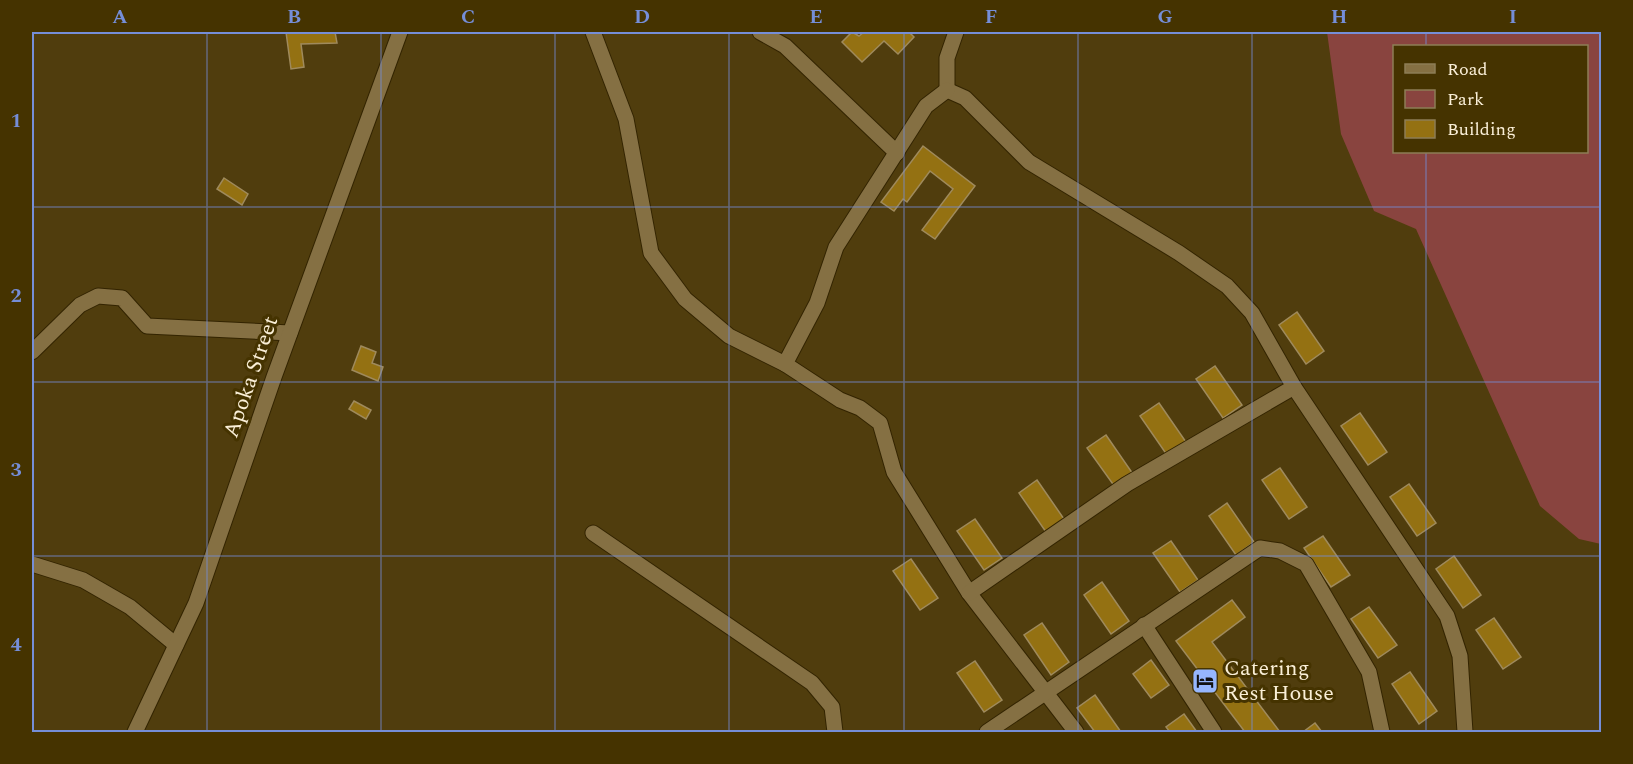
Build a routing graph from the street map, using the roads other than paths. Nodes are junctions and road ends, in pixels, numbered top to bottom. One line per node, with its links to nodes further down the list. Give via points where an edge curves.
1 (400, 32): 7 (street, Apoka Street)
2 (592, 32): 9 (street, via 626,119 651,253 685,299 729,336)
3 (759, 32): 6 (street, via 785,46)
4 (956, 32): 5 (street, via 947,58)
5 (947, 90): 6 (street, via 926,106); 10 (street, via 965,98 1029,162 1227,286 1252,314)
6 (897, 153): 9 (street, via 836,247 817,303)
7 (290, 333): 8 (street, via 147,326 122,298 98,296 80,306); 15 (street, Apoka Street, via 196,603)
8 (32, 352)
9 (785, 364): 13 (street, via 880,423 894,472)
10 (1294, 387): 13 (street, via 1126,484); 23 (street, via 1447,616 1460,657)
11 (593, 533): 18 (street, via 812,683 832,706)
12 (32, 564): 15 (street, via 82,580 130,607)
13 (969, 593): 16 (street)
14 (1144, 625): 16 (street); 21 (street); 22 (street, via 1260,548 1280,551 1306,564 1370,672)
15 (176, 645): 17 (street, Apoka Street)
16 (1044, 693): 19 (street); 20 (street)
17 (135, 732)
18 (835, 732)
19 (987, 732)
20 (1076, 732)
21 (1214, 732)
22 (1382, 732)
23 (1466, 732)

